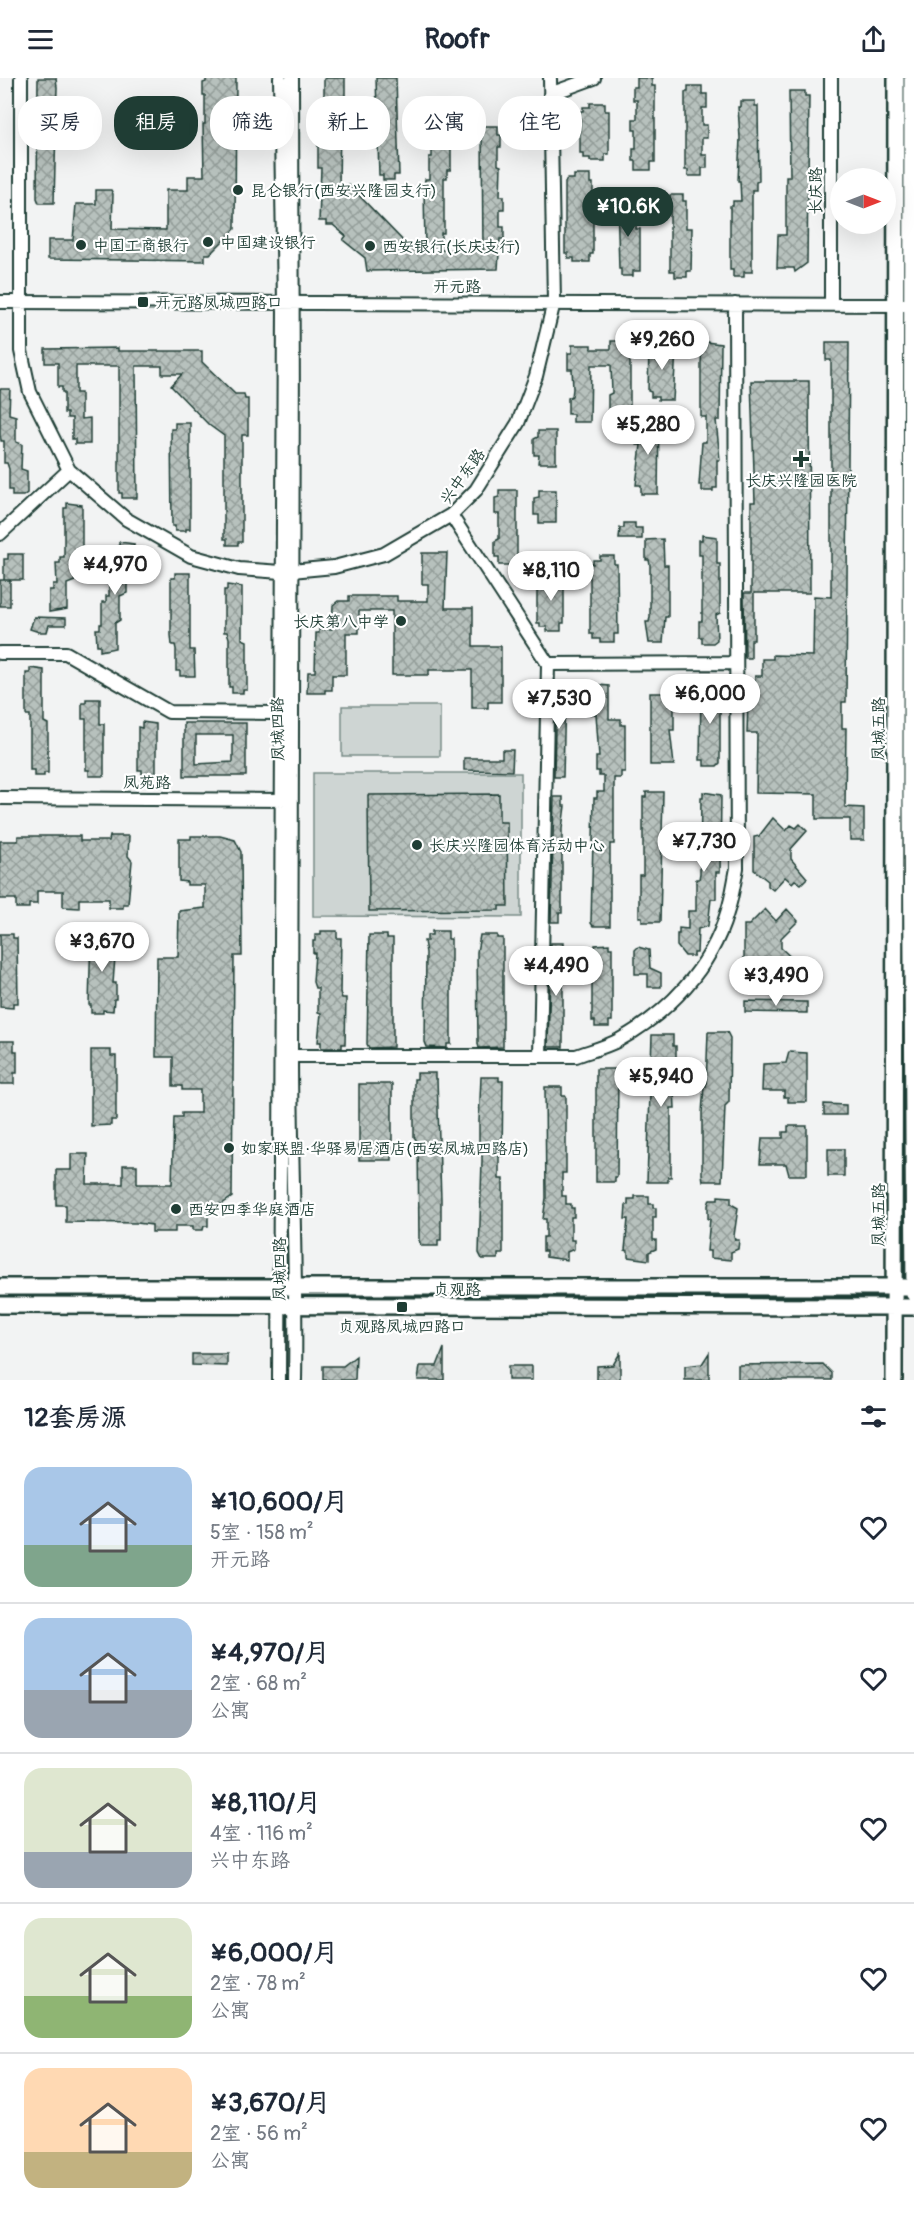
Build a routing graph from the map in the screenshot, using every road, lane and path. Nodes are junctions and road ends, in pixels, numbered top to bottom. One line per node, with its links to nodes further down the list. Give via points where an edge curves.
1 (21, 78): 11 (street)
2 (280, 78): 12 (street, 凤城四路)
3 (292, 78): 12 (street, 凤城四路)
4 (550, 78): 9 (street, 兴中东路)
5 (594, 78): 9 (street)
6 (831, 78): 15 (street, 长庆路)
7 (896, 78): 17 (main road, 凤城五路)
8 (912, 78): 16 (main road, 凤城五路)
9 (550, 94): 13 (street, 兴中东路)
10 (0, 302): 11 (street, 开元路)
11 (20, 302): 12 (street, 开元路); 18 (street, via 21,351 30,392)
12 (289, 302): 13 (street, 开元路); 21 (street, 凤城四路)
13 (554, 302): 14 (street, 开元路); 19 (street, 兴中东路, via 536,376 518,423 476,490)
14 (735, 304): 15 (street, 开元路); 23 (street)
15 (831, 304): 17 (street, 开元路)
16 (914, 305): 17 (street, 开元路); 28 (main road, 凤城五路)
17 (896, 306): 28 (main road, 凤城五路)
18 (69, 470): 20 (street); 21 (street, via 126,519 191,556 239,569)
19 (451, 515): 21 (street, via 384,554 334,567); 24 (street, 兴中东路)
20 (0, 534)
21 (286, 572): 25 (street, 凤城四路); 27 (street, 凤城四路)
22 (0, 653): 25 (street, via 66,653 169,712)
23 (736, 663): 24 (street); 30 (street, via 737,868 727,914 711,952 693,980 669,1003 618,1041 576,1056)
24 (548, 664): 30 (street)
25 (280, 713): 27 (street, 凤城四路)
26 (0, 798): 27 (street, 凤苑路)
27 (288, 800): 29 (street, 凤城四路); 31 (street, 凤城四路)
28 (907, 801): 33 (main road, 凤城五路); 35 (main road, 凤城五路)
29 (291, 1056): 30 (street); 32 (street, 凤城四路)
30 (540, 1056)
31 (278, 1286): 32 (main road, 贞观路); 34 (main road, 贞观路); 38 (street, 凤城四路)
32 (296, 1286): 33 (main road, 贞观路); 40 (street, 凤城四路)
33 (896, 1286): 35 (main road, 贞观路); 39 (main road, 凤城五路)
34 (0, 1287)
35 (914, 1287): 36 (main road, 凤城五路)
36 (914, 1294)
37 (0, 1305): 38 (main road, 贞观路)
38 (279, 1305): 40 (main road, 贞观路); 42 (street, 凤城四路)
39 (895, 1305): 40 (main road, 贞观路); 41 (main road, 贞观路); 44 (main road, 凤城五路)
40 (296, 1307): 43 (street, 凤城四路)
41 (914, 1307)
42 (279, 1380)
43 (295, 1380)
44 (894, 1380)

